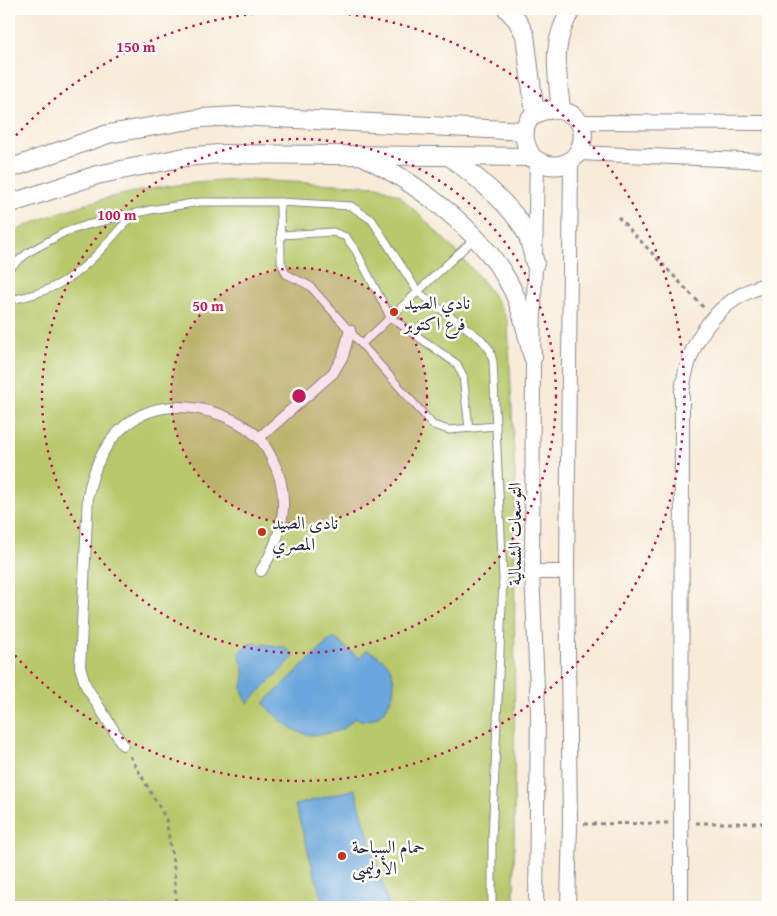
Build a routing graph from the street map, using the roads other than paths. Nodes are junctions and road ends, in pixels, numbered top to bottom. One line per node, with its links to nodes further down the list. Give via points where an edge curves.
1 (507, 9): 4 (street, via 518,20 525,35)
2 (572, 9): 3 (street, via 557,42)
3 (561, 109): 4 (street, via 542,110); 5 (street)
4 (535, 115): 7 (street)
5 (578, 122): 6 (street); 10 (street, via 582,143)
6 (768, 124)
7 (525, 131): 11 (street, via 525,145); 13 (street, via 238,116 202,118 108,134)
8 (360, 154): 9 (street); 15 (street, via 185,157 96,175); 18 (street, via 410,183 460,222)
9 (449, 156): 11 (street); 19 (street, via 474,174 505,205 526,232)
10 (575, 157): 11 (street, via 560,166 548,166); 12 (street); 33 (street)
11 (534, 159): 19 (street, التوسعات الشمالية)
12 (768, 160)
13 (9, 169)
14 (280, 202): 16 (lane, via 200,202); 17 (lane); 22 (lane, via 343,205 359,209 372,220)
15 (9, 204)
16 (133, 214): 20 (lane, via 65,232 29,252); 23 (lane, via 77,274 56,286)
17 (281, 235): 24 (lane, via 333,232 346,237 356,250); 25 (lane, via 281,262 286,274 310,286)
18 (475, 238): 22 (lane); 27 (street, via 496,262 514,292)
19 (535, 263): 27 (street, التوسعات الشمالية)
20 (9, 268)
21 (768, 284): 38 (street, via 741,295 713,317 691,351 684,370)
22 (418, 292): 24 (lane); 28 (lane, via 481,339 490,350)
23 (9, 300)
24 (390, 318): 26 (lane); 29 (lane, via 457,364 463,376)
25 (350, 330): 26 (lane); 30 (street, via 334,373)
26 (362, 344): 29 (lane, via 433,425 449,430)
27 (533, 357): 32 (street, التوسعات الشمالية)
28 (496, 426): 29 (lane); 35 (lane, via 504,579)
29 (469, 428)
30 (259, 438): 31 (street, via 280,478 283,510 277,542); 34 (street, via 221,415 193,408 162,408 148,411 122,428 96,466 88,496 80,668 86,686)
31 (261, 571)
32 (532, 572): 33 (street); 36 (street, التوسعات الشمالية, via 538,711)
33 (567, 572): 37 (street)
34 (123, 744)
35 (492, 907)
36 (536, 907)
37 (568, 907)
38 (681, 907)

